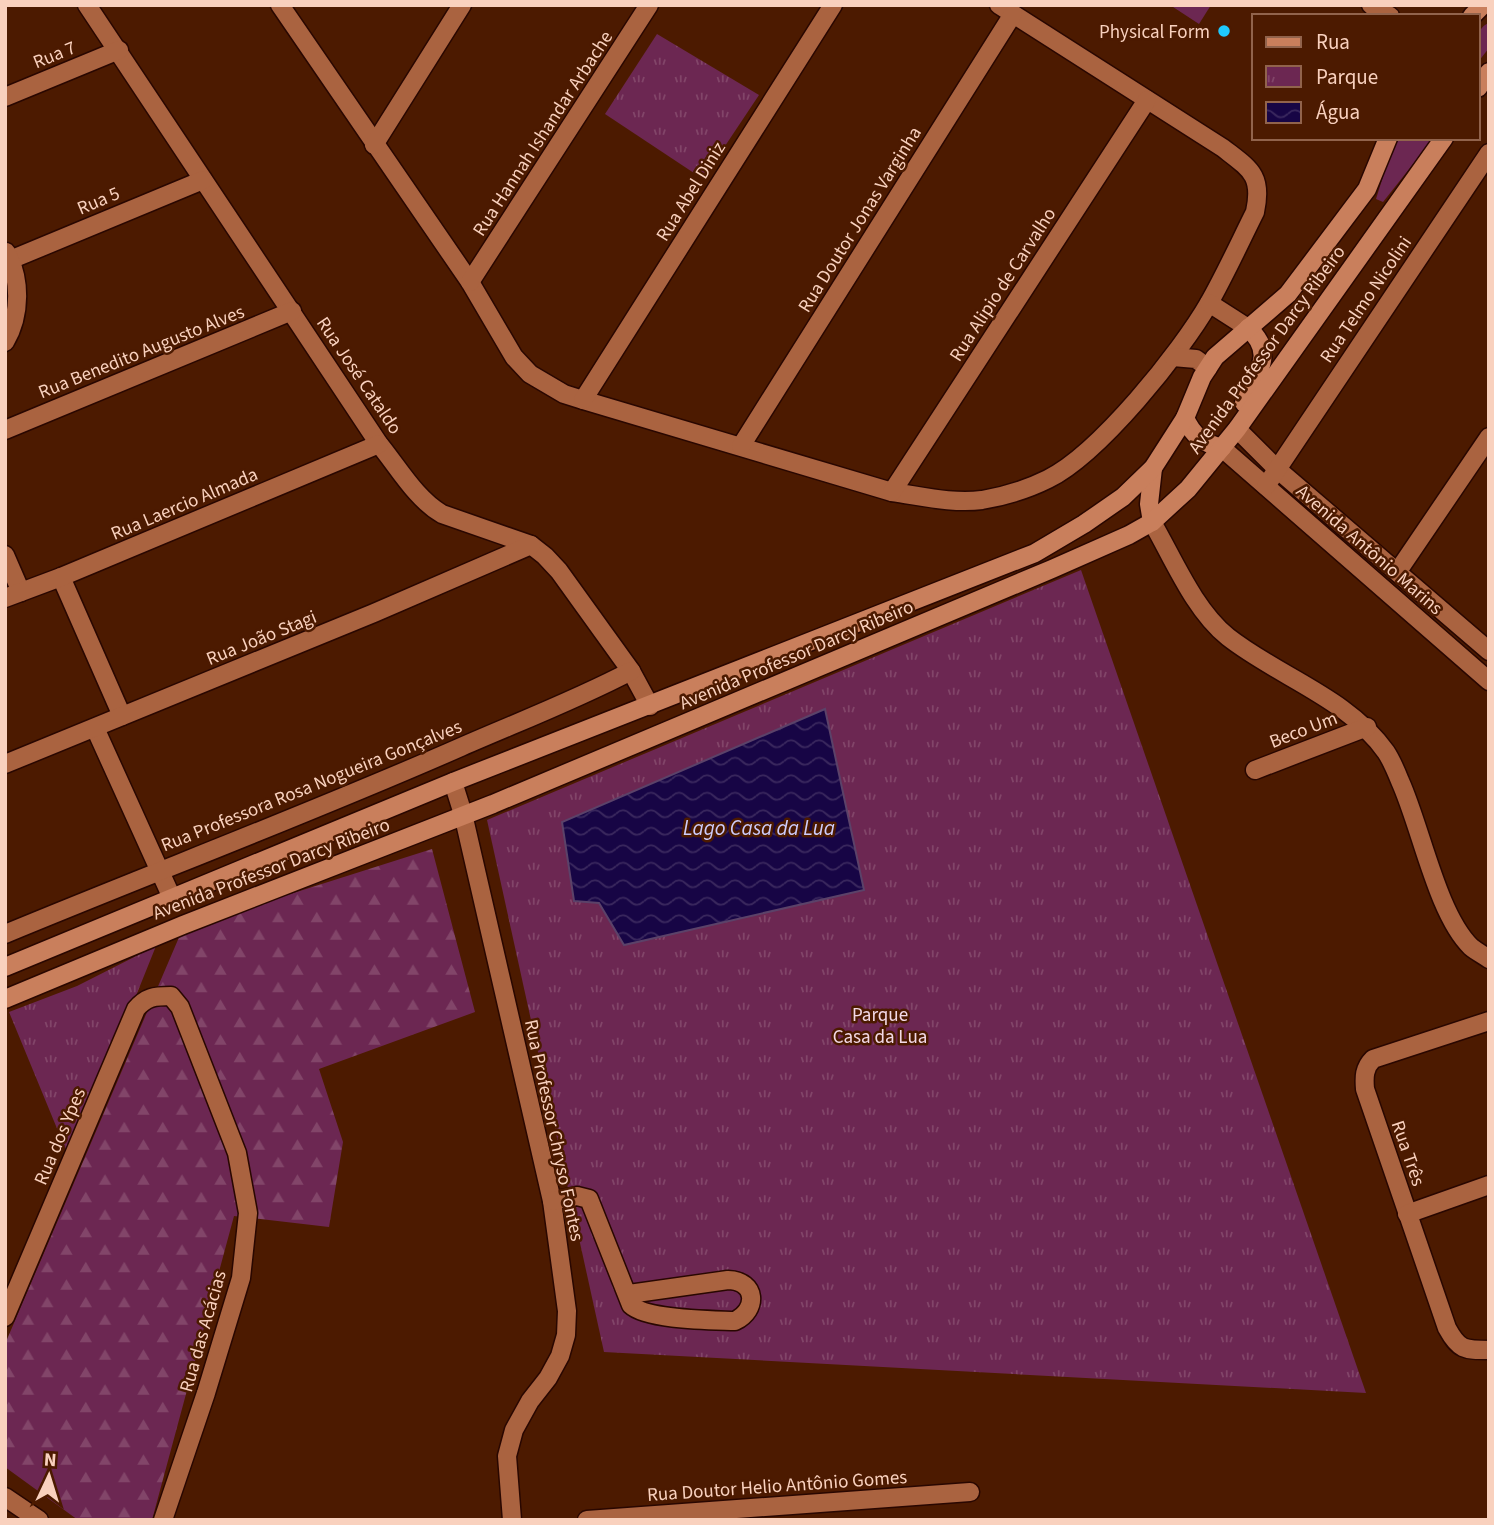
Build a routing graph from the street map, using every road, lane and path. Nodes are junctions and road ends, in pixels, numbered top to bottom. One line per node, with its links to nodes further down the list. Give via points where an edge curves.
1 (88, 5): 9 (street, Rua José Cataldo)
2 (280, 5): 14 (street)
3 (462, 5): 14 (street)
4 (649, 5): 18 (street, Rua Hannah Ishandar Arbache)
5 (832, 5): 25 (street, Rua Abel Diniz)
6 (1371, 5): 8 (street)
7 (1006, 10): 11 (street); 31 (street, Rua Doutor Jonas Varginha)
8 (1387, 14)
9 (119, 50): 10 (street, Rua 7); 16 (street, Rua José Cataldo)
10 (5, 97)
11 (1147, 100): 19 (street, via 1223,148 1257,181 1255,212); 36 (street, Rua Alipio de Carvalho)
12 (1387, 140): 21 (main road, Avenida Professor Darcy Ribeiro, via 1367,189 1288,294)
13 (1439, 142): 27 (main road, Avenida Professor Darcy Ribeiro)
14 (374, 145): 18 (street)
15 (1489, 153): 34 (street, Rua Telmo Nicolini)
16 (203, 180): 17 (street, Rua 5); 20 (street, Rua José Cataldo)
17 (8, 256): 22 (street, via 17,284 17,310)
18 (470, 282): 25 (street, via 514,357 530,374)
19 (1209, 303): 21 (street); 23 (street)
20 (292, 311): 28 (street, Rua Benedito Augusto Alves); 30 (street, Rua José Cataldo)
21 (1248, 328): 24 (main road, Avenida Professor Darcy Ribeiro); 27 (main road, via 1259,342 1262,359 1244,401)
22 (5, 342)
23 (1173, 357): 24 (street, via 1196,359); 36 (street, via 1090,449 1050,478 1012,494 979,500)
24 (1208, 368): 26 (main road, Avenida Professor Darcy Ribeiro)
25 (583, 400): 31 (street)
26 (1185, 418): 32 (main road, via 1204,443); 33 (main road, Avenida Professor Darcy Ribeiro)
27 (1241, 423): 32 (main road, Avenida Professor Darcy Ribeiro); 34 (street, Avenida Antônio Marins)
28 (5, 430)
29 (1489, 437): 40 (street)
30 (379, 444): 38 (street, Rua José Cataldo, via 433,509); 41 (street, Rua Laercio Almada)
31 (741, 446): 36 (street)
32 (1222, 448): 35 (street, Avenida Antônio Marins); 37 (main road, Avenida Professor Darcy Ribeiro)
33 (1153, 468): 37 (main road); 46 (main road, Avenida Professor Darcy Ribeiro, via 1113,504 1035,553)
34 (1277, 470): 35 (street, Rua Telmo Nicolini); 40 (street, Avenida Antônio Marins)
35 (1266, 486): 45 (street, Avenida Antônio Marins)
36 (892, 492)
37 (1152, 522): 49 (street, via 1209,619 1263,662); 53 (main road, Avenida Professor Darcy Ribeiro, via 1015,585)
38 (531, 545): 44 (street, Rua José Cataldo, via 559,571); 47 (street, Rua João Stagi)
39 (5, 555): 42 (street)
40 (1398, 571): 43 (street, Avenida Antônio Marins)
41 (61, 577): 42 (street, Rua Laercio Almada); 47 (street)
42 (13, 595)
43 (1489, 651)
44 (631, 671): 46 (street, Rua José Cataldo); 54 (street, Rua Professora Rosa Nogueira Gonçalves, via 419,767)
45 (1489, 681)
46 (650, 706): 52 (main road, Avenida Professor Darcy Ribeiro)
47 (122, 716): 48 (street, Rua João Stagi)
48 (95, 727): 50 (street, Rua João Stagi); 54 (street)
49 (1367, 727): 51 (street, Beco Um); 57 (street, via 1388,755 1412,807 1440,894 1457,928 1471,947)
50 (5, 764)
51 (1255, 770)
52 (453, 782): 53 (street, Rua Professor Chryso Fontes); 55 (main road, Avenida Professor Darcy Ribeiro)
53 (463, 814): 60 (main road, Avenida Professor Darcy Ribeiro); 63 (street, Rua Professor Chryso Fontes)
54 (159, 870): 55 (street); 56 (street, Rua Professora Rosa Nogueira Gonçalves)
55 (172, 898): 58 (main road, Avenida Professor Darcy Ribeiro)
56 (5, 934)
57 (1489, 959)
58 (5, 967)
59 (171, 996): 66 (street, Rua dos Ypes, via 144,999 136,1009); 71 (street, Rua das Acácias, via 180,1007 237,1153 248,1213 241,1278)
60 (5, 999)
61 (1489, 1021): 64 (street, Rua Três, via 1373,1059 1367,1065 1365,1089)
62 (1489, 1185): 64 (street)
63 (552, 1201): 65 (street, via 577,1196 589,1199); 72 (street, Rua Professor Chryso Fontes, via 566,1335 548,1378 514,1430 507,1456)
64 (1407, 1214): 67 (street, Rua Três, via 1453,1340 1468,1350)
65 (629, 1294): 65 (street, via 638,1311 682,1318 735,1321 750,1306 748,1287 728,1280)
66 (6, 1315)
67 (1489, 1350)
68 (970, 1492): 73 (street, Rua Doutor Helio Antônio Gomes)
69 (5, 1497): 70 (street)
70 (40, 1520)
71 (163, 1520)
72 (512, 1520)
73 (587, 1520)

